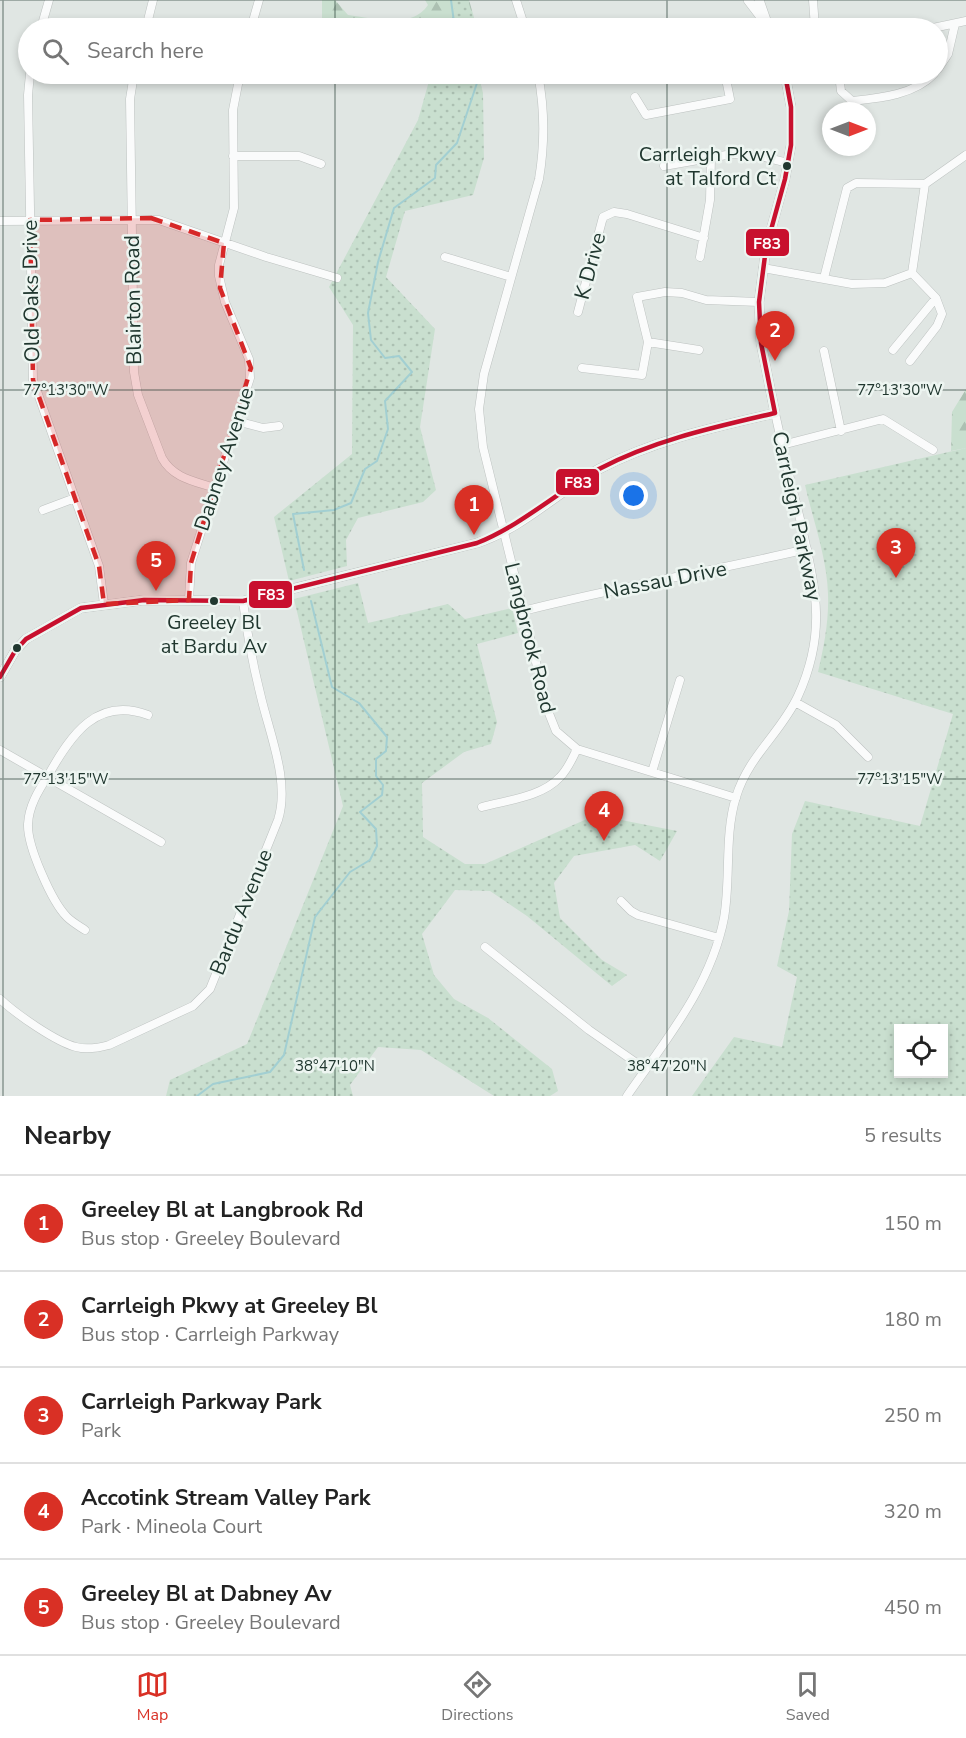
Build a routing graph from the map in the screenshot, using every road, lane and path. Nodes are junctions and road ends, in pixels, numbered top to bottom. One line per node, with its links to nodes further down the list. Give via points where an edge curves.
1 (49, 0): 8 (street)
2 (153, 0): 9 (street)
3 (259, 0): 10 (street)
4 (516, 0): 11 (street)
5 (748, 0): 12 (street)
6 (759, 0): 13 (street)
7 (813, 0): 14 (street)
8 (44, 18)
9 (148, 18)
10 (254, 18)
11 (522, 18)
12 (761, 18)
13 (765, 18)
14 (814, 18)
15 (966, 21): 16 (street)
16 (955, 24): 17 (street); 18 (street)
17 (948, 25)
18 (948, 54)
19 (30, 84): 36 (street, Old Oaks Drive)
20 (132, 84): 35 (street, Blairton Road)
21 (238, 84): 29 (street, Dabney Avenue, via 233,102)
22 (540, 84): 44 (street, Langbrook Road, via 544,148)
23 (727, 84): 27 (street, via 730,99 646,115)
24 (786, 84): 31 (street, Carrleigh Parkway, via 791,125)
25 (840, 84): 26 (street, via 841,91 852,101 904,92)
26 (917, 84)
27 (635, 97)
28 (966, 155): 34 (street)
29 (233, 156): 32 (street, via 299,156); 39 (street, Dabney Avenue, via 234,208)
30 (711, 157): 31 (street, via 747,154); 33 (street); 38 (street)
31 (788, 163): 42 (street, Carrleigh Parkway)
32 (321, 164)
33 (664, 166)
34 (925, 184): 43 (street); 46 (street, via 856,183 847,188)
35 (132, 219): 36 (street); 39 (street, via 159,219); 62 (street, Blairton Road, via 134,372 138,395 167,468 178,476)
36 (30, 220): 37 (street); 63 (street, Old Oaks Drive, via 33,380)
37 (0, 221)
38 (704, 238): 41 (street); 49 (street, K Drive, via 627,214 614,212 603,217)
39 (224, 243): 45 (street); 57 (street, Dabney Avenue, via 219,265 220,288 251,368)
40 (445, 257): 44 (street)
41 (700, 258)
42 (763, 268): 46 (street); 48 (street, Carrleigh Parkway)
43 (912, 273): 46 (street, via 885,283 852,284); 47 (street)
44 (511, 277): 65 (street, Langbrook Road, via 483,374 479,409 483,447)
45 (337, 278)
46 (824, 278)
47 (936, 298): 52 (street); 54 (street, via 942,314)
48 (759, 302): 50 (street, via 706,300 665,292 637,297); 56 (street, Carrleigh Parkway, via 761,343)
49 (578, 312)
50 (648, 342): 51 (street); 55 (street, via 642,375)
51 (699, 350)
52 (893, 350)
53 (824, 351): 59 (street)
54 (910, 361)
55 (582, 368)
56 (775, 413): 60 (street, Carrleigh Parkway); 65 (street, via 673,438 623,457 574,484)
57 (236, 421): 58 (street, via 263,428); 62 (street, Dabney Avenue)
58 (279, 426)
59 (841, 431): 60 (street); 61 (street, via 883,419)
60 (782, 445): 66 (street, Carrleigh Parkway)
61 (933, 450)
62 (215, 488): 67 (street, Dabney Avenue, via 191,564)
63 (75, 498): 64 (street); 69 (street, Old Oaks Drive, via 99,566)
64 (43, 510)
65 (504, 533): 68 (street); 70 (street, Langbrook Road)
66 (807, 549): 70 (street, Nassau Drive); 74 (street, Carrleigh Parkway, via 816,590 816,627 810,665)
67 (189, 600): 68 (street); 69 (street)
68 (243, 601): 88 (street, Bardu Avenue, via 251,657 281,778 283,801 210,989 193,1006 95,1048 67,1044)
69 (104, 604): 71 (street, via 75,611 33,634)
70 (523, 611): 76 (street, Langbrook Road, via 551,722 561,738)
71 (4, 662): 72 (street)
72 (0, 677)
73 (680, 680): 79 (street)
74 (795, 702): 78 (street, via 836,724); 81 (street, Carrleigh Parkway, via 753,760)
75 (148, 715): 80 (street, via 121,709 92,719 69,740)
76 (577, 749): 79 (street, Langbrook Road); 82 (street, via 564,773 551,786)
77 (0, 750): 80 (street)
78 (868, 757)
79 (652, 771): 81 (street, Langbrook Road)
80 (47, 777): 83 (street); 85 (street, via 30,811 30,846 61,909)
81 (736, 798): 86 (street, Carrleigh Parkway, via 730,832 728,893)
82 (482, 807)
83 (161, 842)
84 (621, 901): 86 (street, via 638,915)
85 (85, 930)
86 (719, 938): 89 (street, Carrleigh Parkway, via 694,997)
87 (485, 947): 89 (street)
88 (0, 999)
89 (645, 1069): 90 (street, Carrleigh Parkway)
90 (627, 1096)

